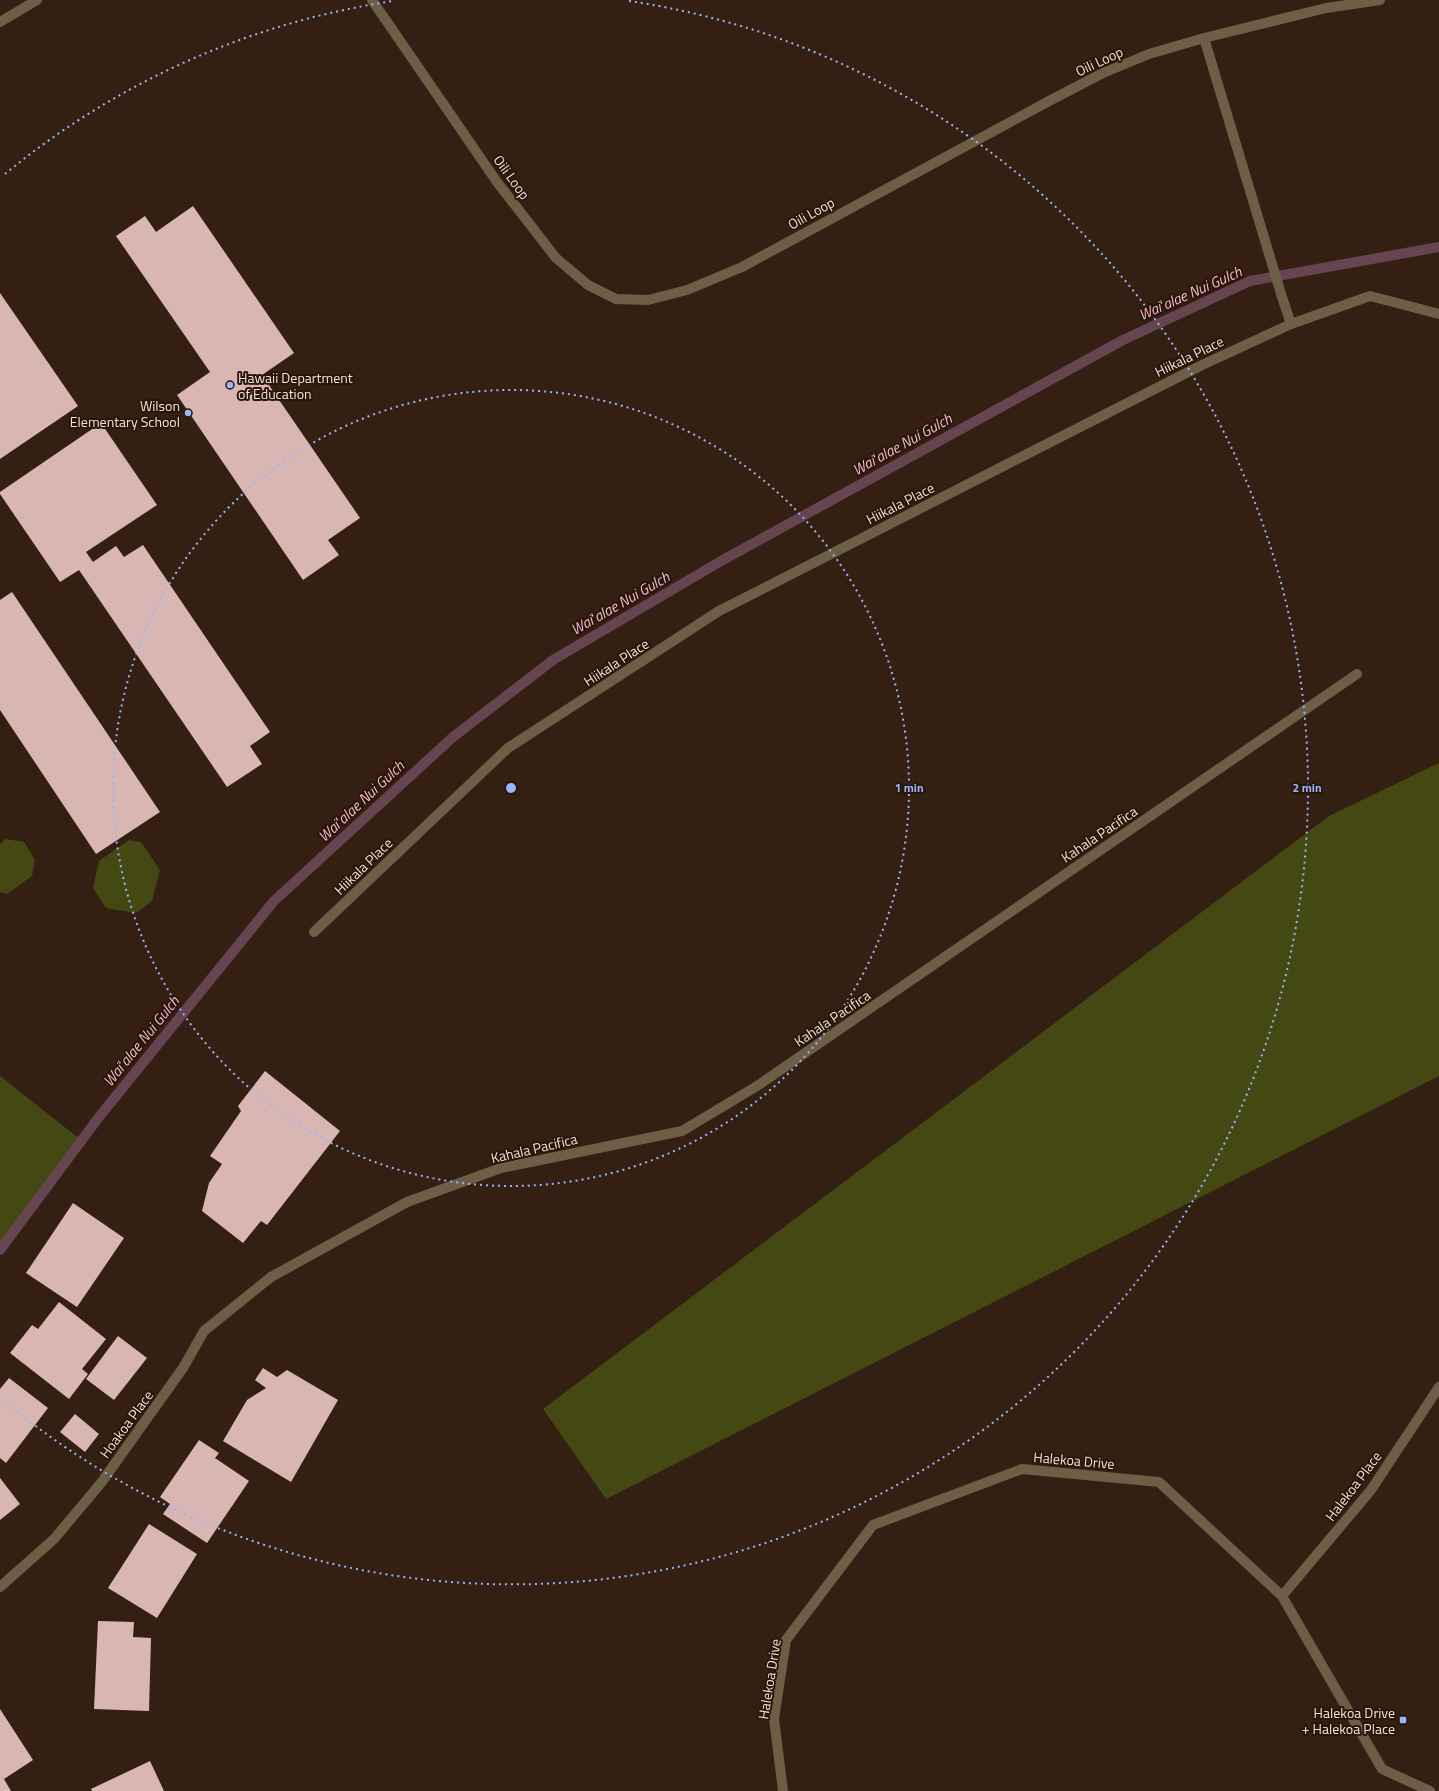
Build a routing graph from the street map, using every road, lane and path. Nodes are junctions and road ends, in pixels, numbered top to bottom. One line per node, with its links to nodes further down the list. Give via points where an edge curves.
1 (38, 0): 4 (street)
2 (372, 0): 5 (street, Oili Loop, via 497,182 556,258 588,285 616,299 648,300 674,294 742,267 1097,77 1149,54)
3 (1380, 0): 5 (street, Oili Loop, via 1326,8)
4 (0, 22)
5 (1204, 38): 7 (street)
6 (1439, 314): 7 (street, Hiikala Place, via 1370,296)
7 (1291, 324): 9 (street, Hiikala Place, via 1202,365 718,611 508,748)
8 (1358, 674): 10 (street, Kahala Pacifica, via 757,1086 682,1130 501,1168 407,1202)
9 (314, 932)
10 (271, 1277): 12 (street, Hoakoa Place, via 204,1331 183,1368 101,1483 54,1539)
11 (1439, 1387): 13 (street, Halekoa Place, via 1371,1490)
12 (0, 1587)
13 (1282, 1596): 14 (street, Halekoa Drive, via 1159,1482 1022,1469 873,1525 786,1640 774,1718); 15 (street, Halekoa Drive, via 1382,1769)
14 (783, 1791)
15 (1430, 1791)

